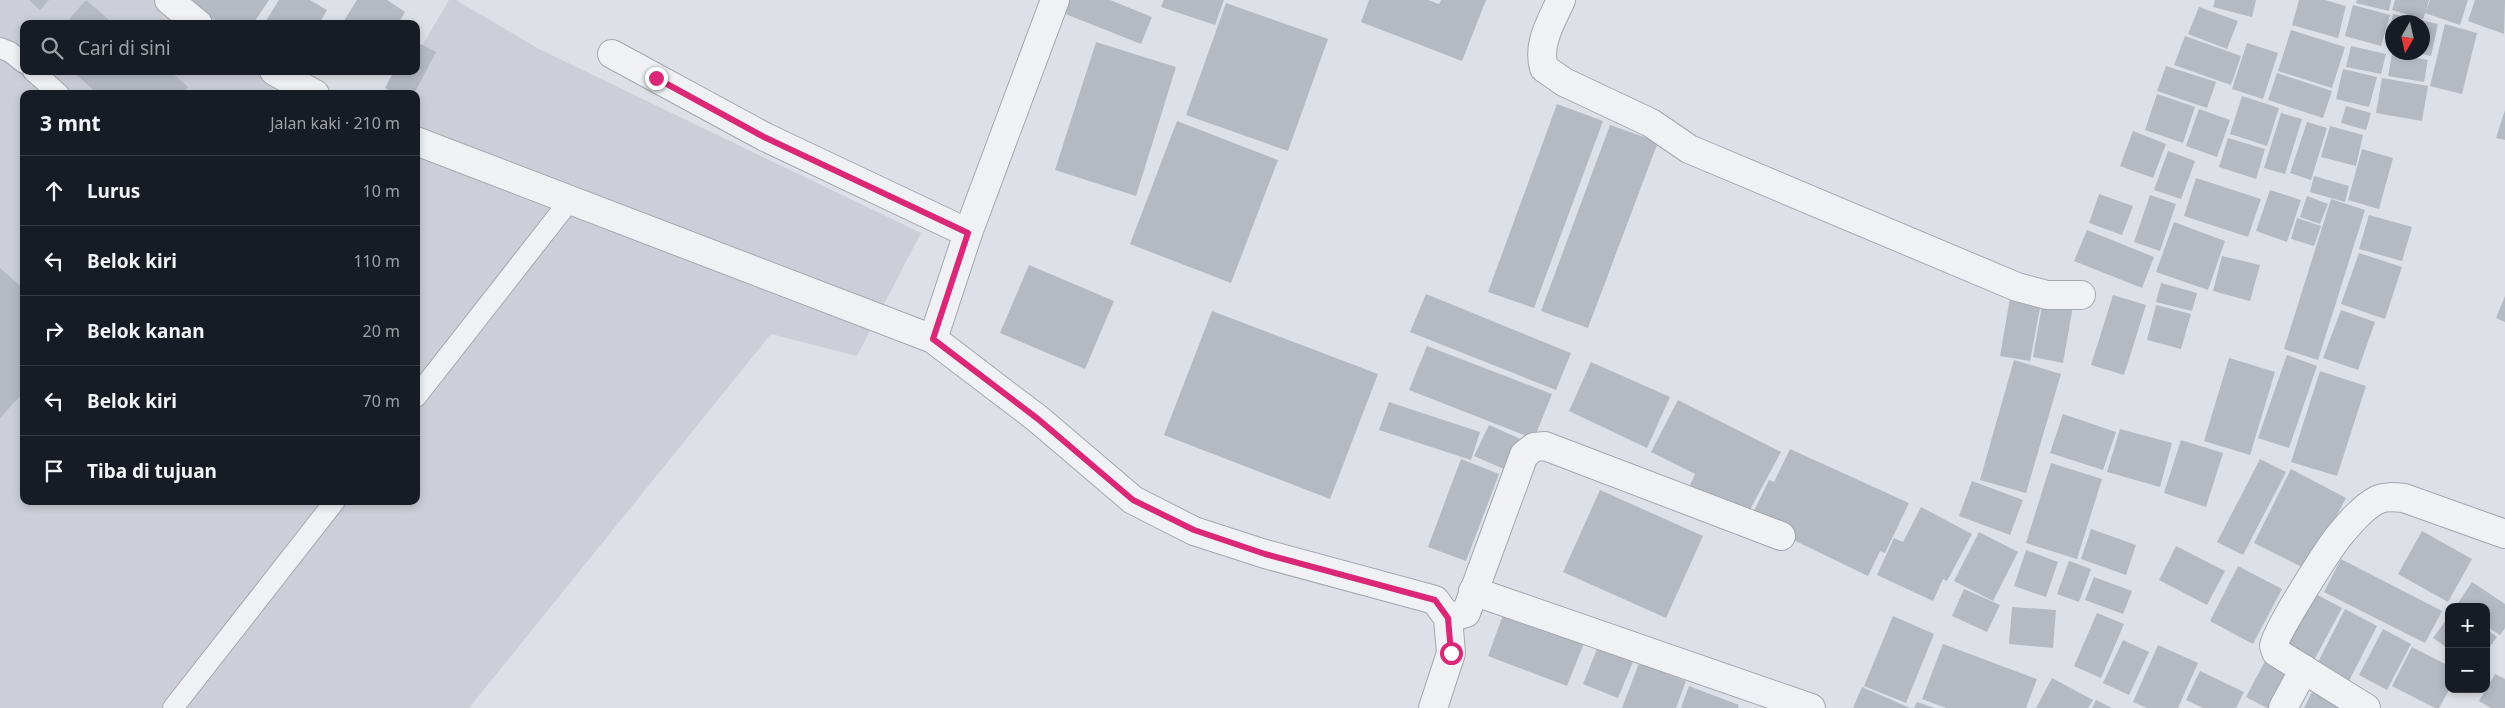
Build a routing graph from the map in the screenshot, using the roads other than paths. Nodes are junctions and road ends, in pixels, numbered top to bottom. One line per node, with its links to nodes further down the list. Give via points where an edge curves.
1 (169, 0): 4 (street)
2 (1055, 0): 14 (street)
3 (1561, 0): 15 (street, via 1545,34 1540,56 1544,68 1564,82 1651,123 1689,149 2017,288 2047,294)
4 (193, 20)
5 (0, 48): 7 (lane)
6 (612, 54): 14 (street, via 764,137)
7 (20, 61)
8 (38, 75): 10 (lane)
9 (281, 75): 11 (street)
10 (54, 90)
11 (308, 90)
12 (420, 142): 13 (street)
13 (571, 199): 16 (street); 17 (lane)
14 (968, 233): 16 (street)
15 (2081, 295)
16 (933, 339): 22 (street, via 1038,419 1133,500 1194,530 1265,554 1435,600)
17 (420, 392)
18 (332, 505): 24 (lane)
19 (2505, 534): 23 (street, via 2404,498 2379,499 2366,507 2338,538 2274,641 2276,652)
20 (1781, 536): 21 (street, via 1545,446 1534,446 1524,455)
21 (1473, 591): 22 (street, via 1466,614); 26 (street)
22 (1448, 618): 25 (street, via 1451,653)
23 (2304, 669): 27 (street); 28 (street)
24 (173, 708)
25 (1432, 708)
26 (1811, 708)
27 (2283, 708)
28 (2366, 708)

